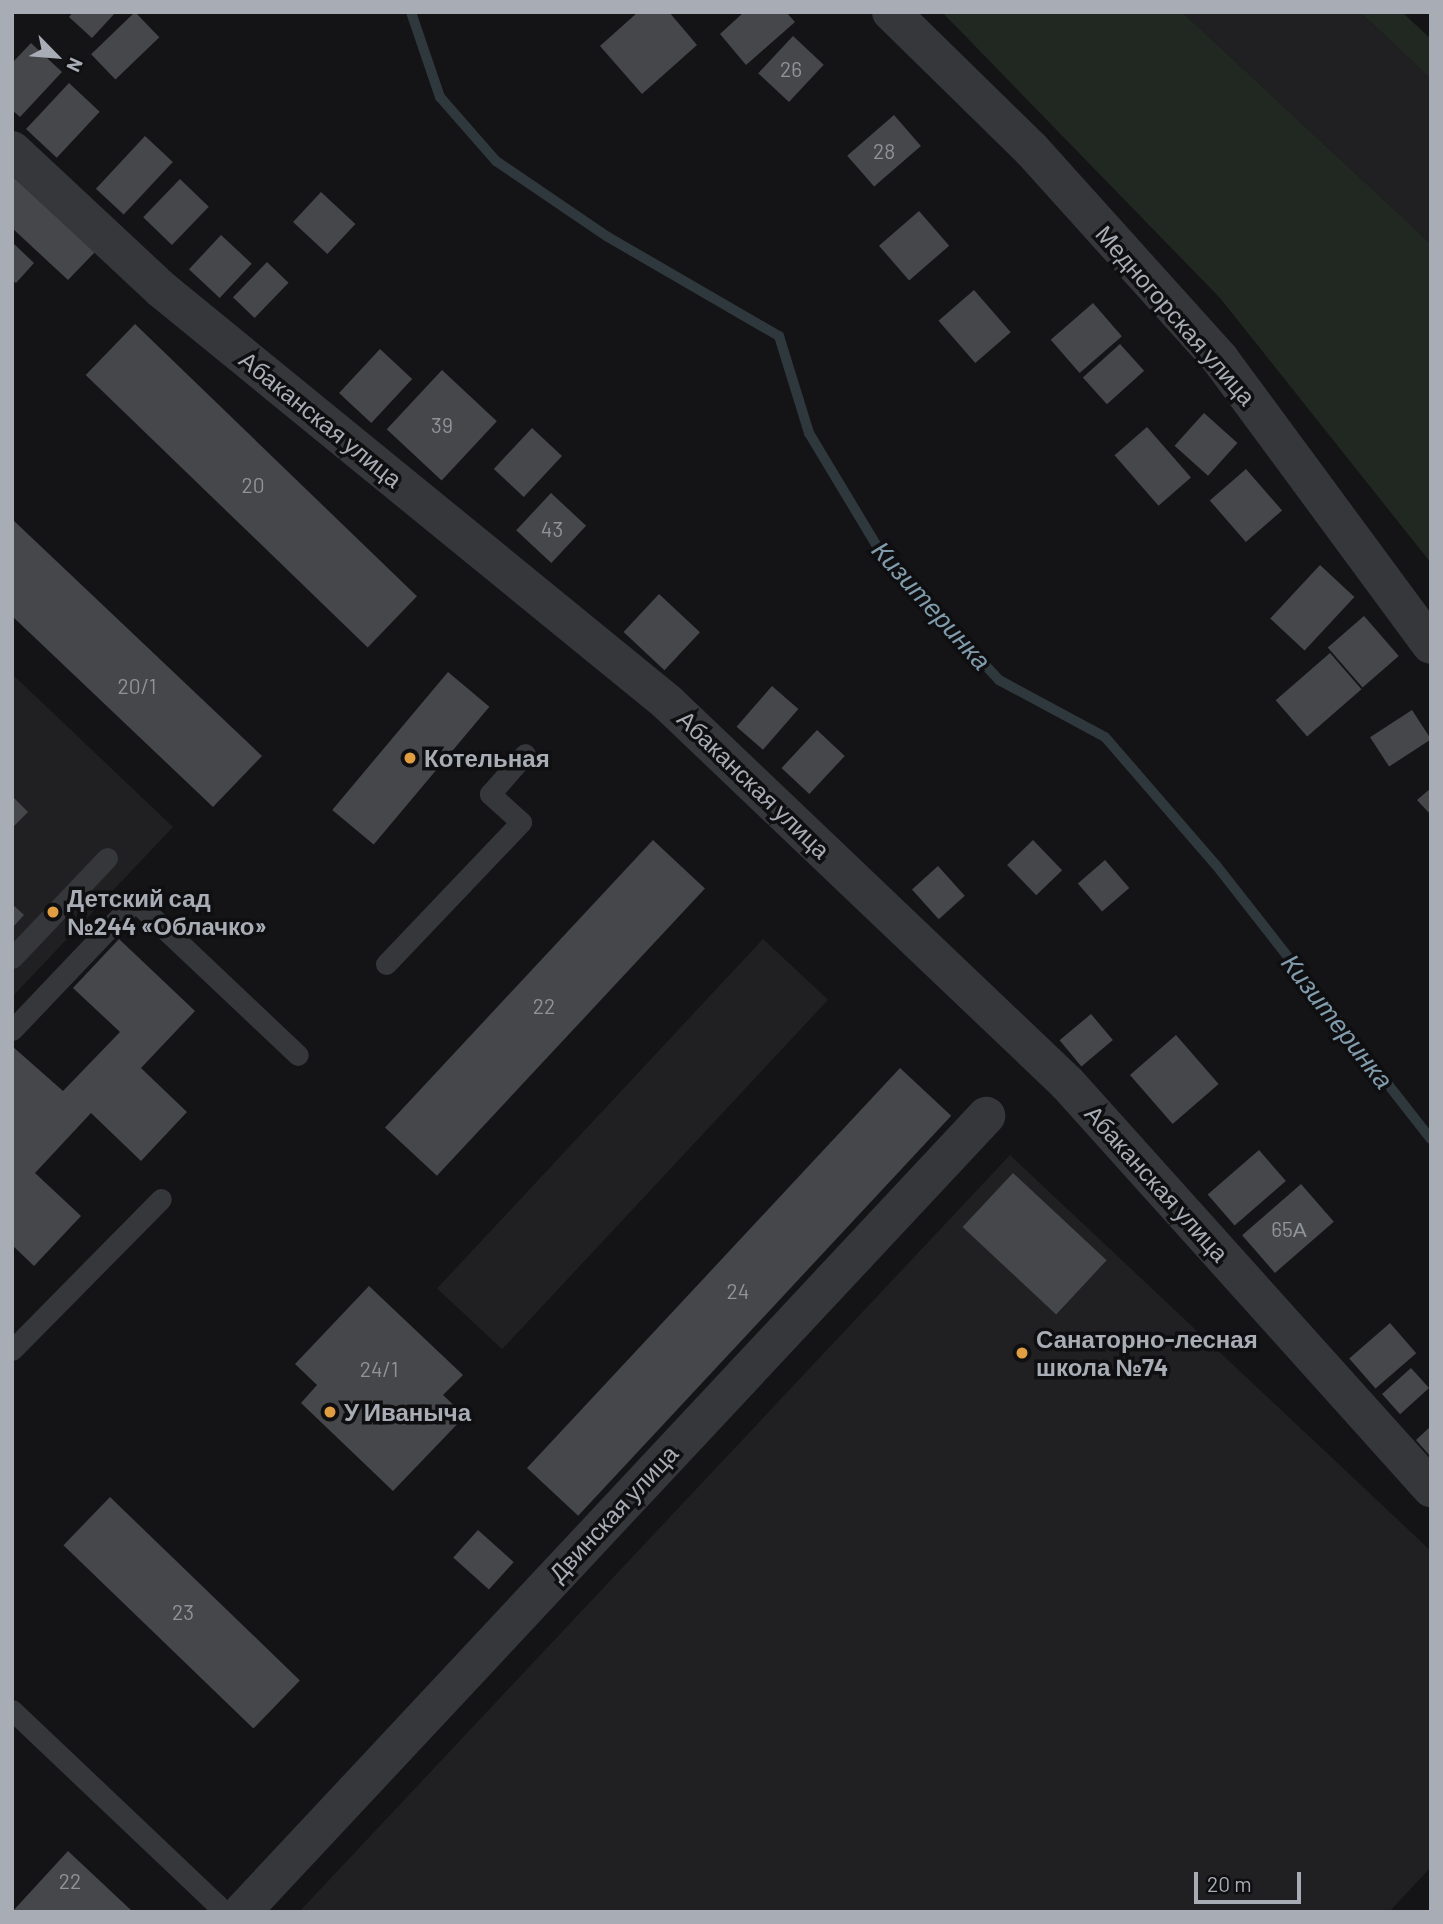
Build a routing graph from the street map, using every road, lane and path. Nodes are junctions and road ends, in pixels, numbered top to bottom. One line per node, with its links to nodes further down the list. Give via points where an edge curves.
1 (891, 12): 3 (street, Медногорская улица, via 1031,149 1220,359)
2 (12, 150): 13 (street, Абаканская улица, via 160,289 667,702 1067,1083)
3 (1431, 645)
4 (525, 754): 7 (lane, via 490,794 521,822)
5 (107, 858): 6 (lane)
6 (12, 958)
7 (386, 964)
8 (12, 1030): 9 (lane, via 135,901)
9 (298, 1055)
10 (986, 1116): 16 (street, Двинская улица)
11 (161, 1199): 12 (lane)
12 (12, 1350)
13 (1431, 1488)
14 (12, 1710): 15 (lane)
15 (225, 1912)
16 (242, 1912)

